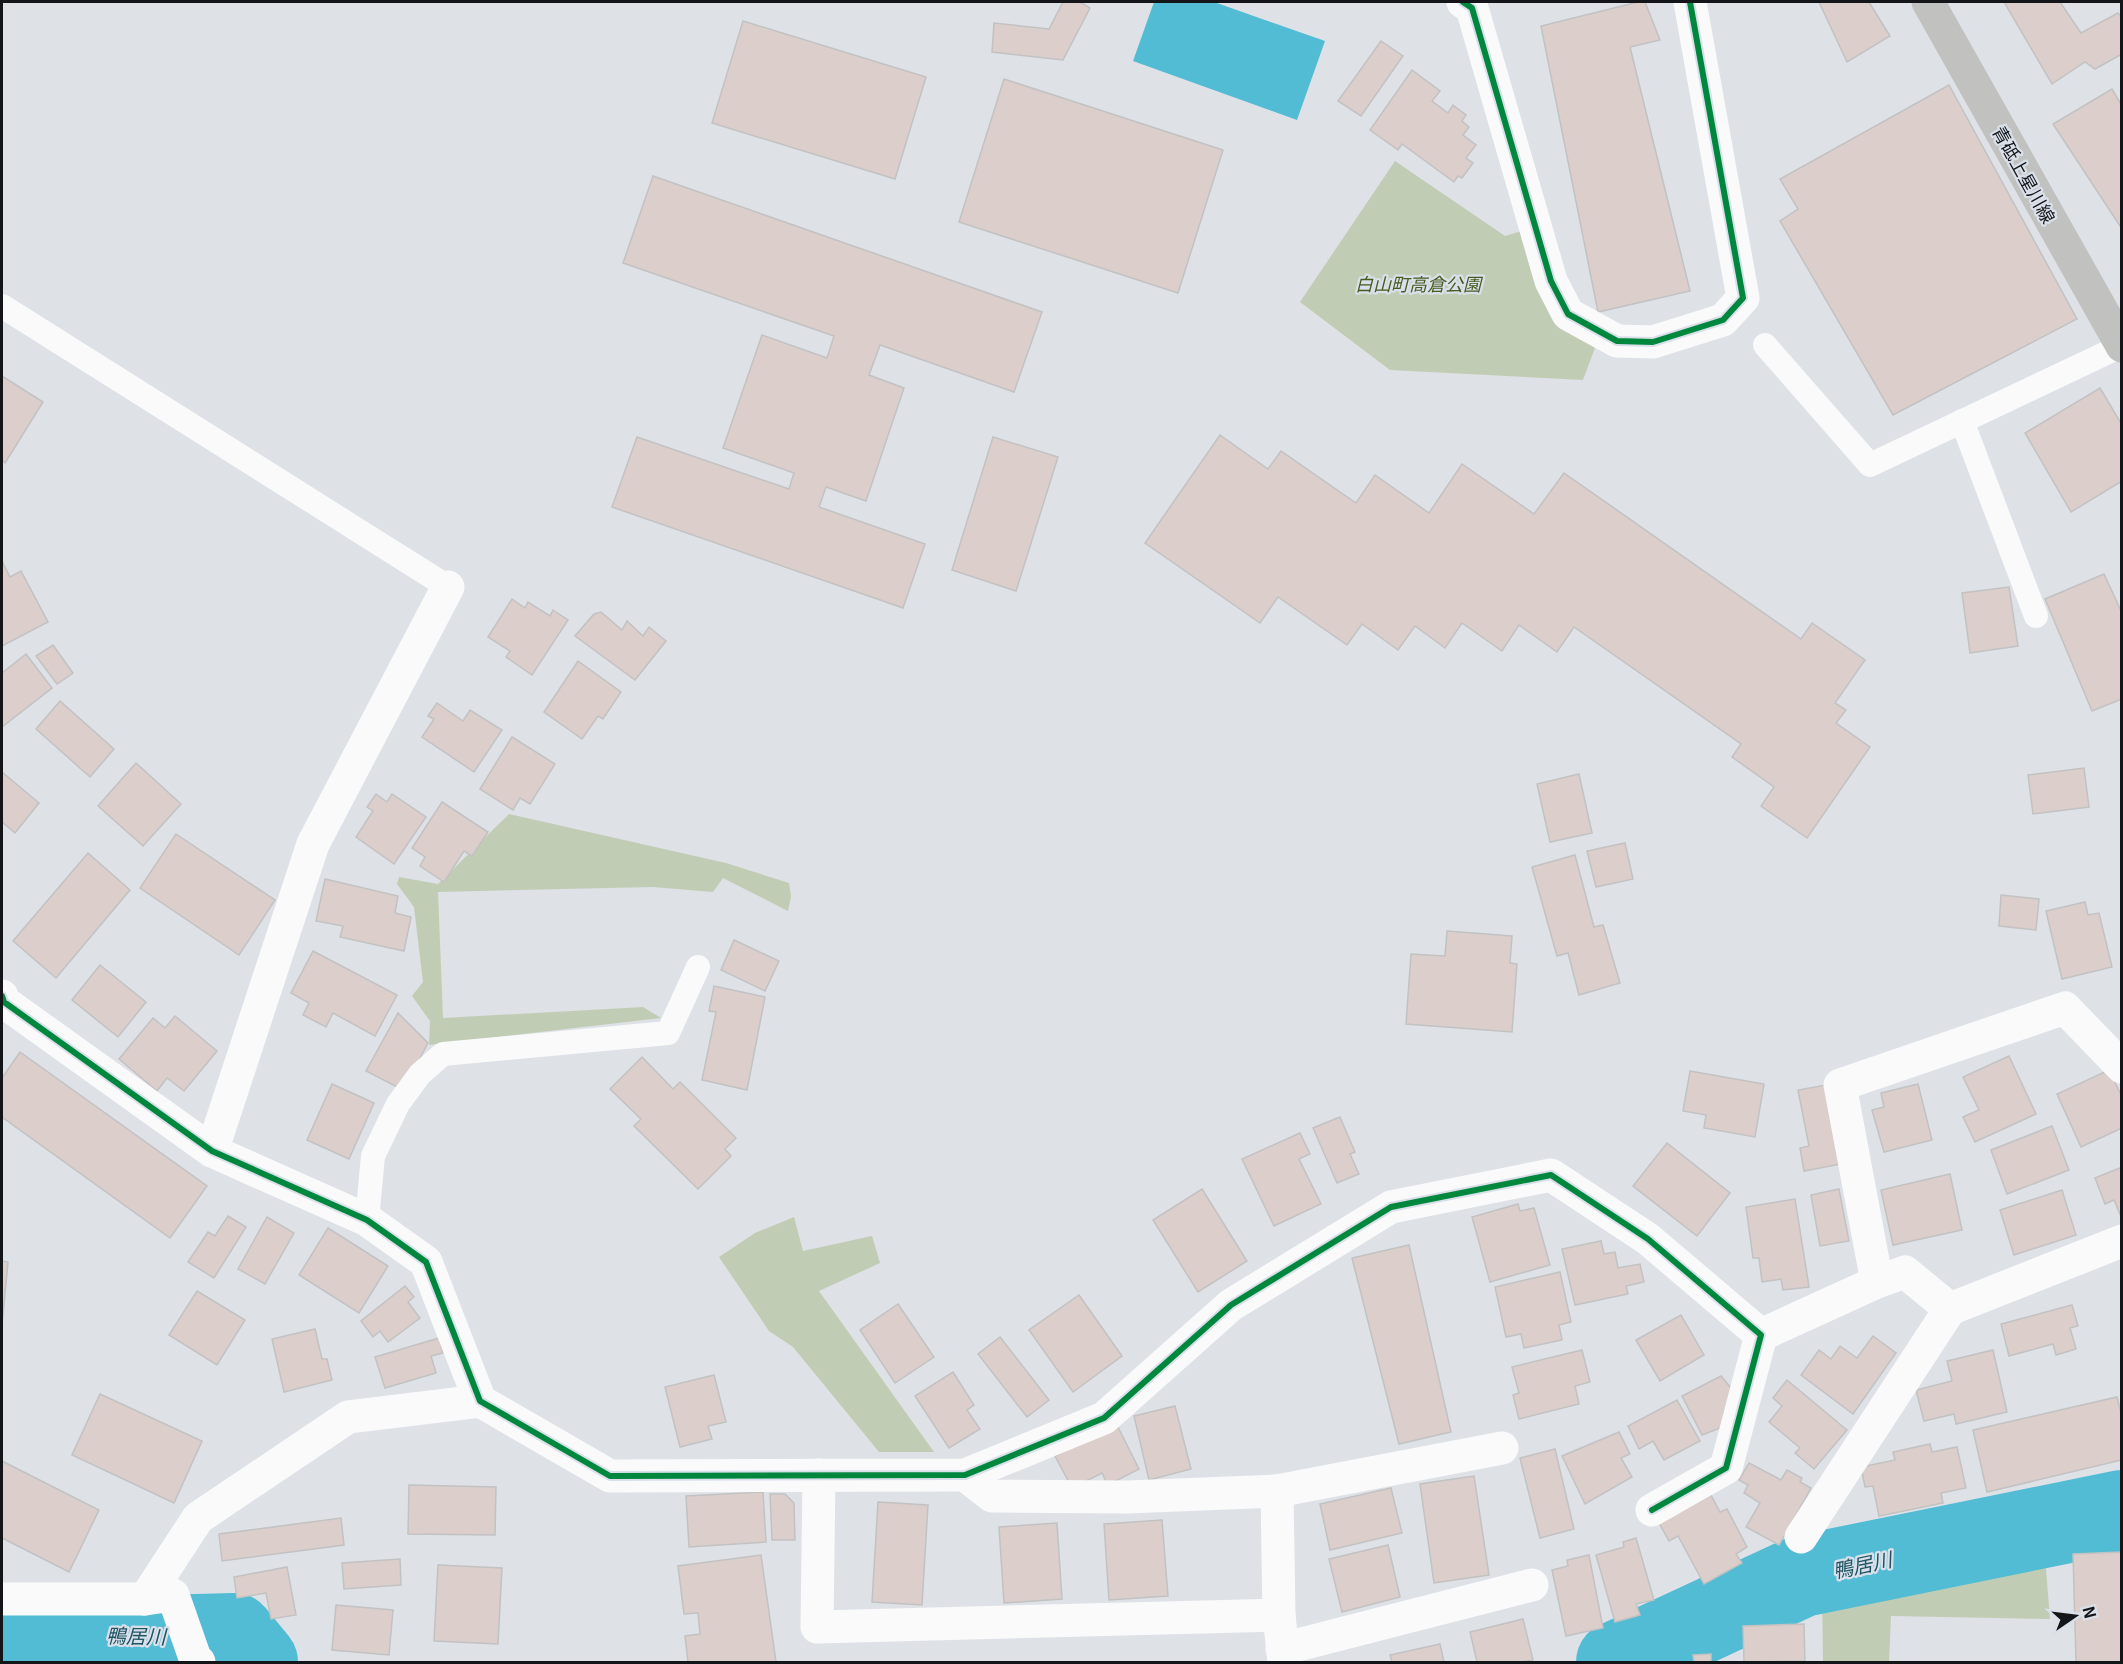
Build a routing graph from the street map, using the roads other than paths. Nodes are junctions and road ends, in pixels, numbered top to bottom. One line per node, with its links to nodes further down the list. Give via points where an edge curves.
1 (1463, 2): 2 (street, via 1472,8 1551,281 1568,314 1617,341 1647,342 1723,320 1743,298)
2 (1690, 2)
3 (1928, 2): 6 (main road, 青砥上星川線)
4 (2, 306): 8 (lane)
5 (1765, 345): 7 (lane, via 1869,465)
6 (2121, 346): 7 (lane)
7 (1962, 422): 9 (lane)
8 (448, 587): 13 (street, via 313,844)
9 (2036, 616)
10 (698, 967): 14 (lane, via 668,1033 443,1054 420,1074 398,1104 373,1156)
11 (2, 1001): 13 (street)
12 (2121, 1067): 16 (street, via 2065,1008 1840,1085)
13 (212, 1151): 14 (street)
14 (367, 1220): 19 (street, via 426,1262)
15 (2121, 1241): 17 (street)
16 (1877, 1282): 17 (street, via 1905,1272); 18 (street)
17 (1950, 1309): 25 (street)
18 (1761, 1335): 22 (street, via 1648,1239 1551,1175 1391,1207 1231,1305 1104,1418); 24 (street, via 1726,1468)
19 (480, 1401): 21 (street, via 610,1476); 28 (street, via 348,1417 198,1518)
20 (1502, 1448): 23 (street)
21 (819, 1475): 22 (street); 29 (street, via 817,1627)
22 (965, 1475): 23 (street, via 992,1496 1127,1497)
23 (1277, 1491): 29 (street)
24 (1652, 1510)
25 (1801, 1537)
26 (1532, 1585): 30 (street)
27 (2, 1599): 28 (street)
28 (146, 1599): 31 (street, via 173,1594)
29 (1279, 1615): 30 (street)
30 (1283, 1656)
31 (197, 1660)

